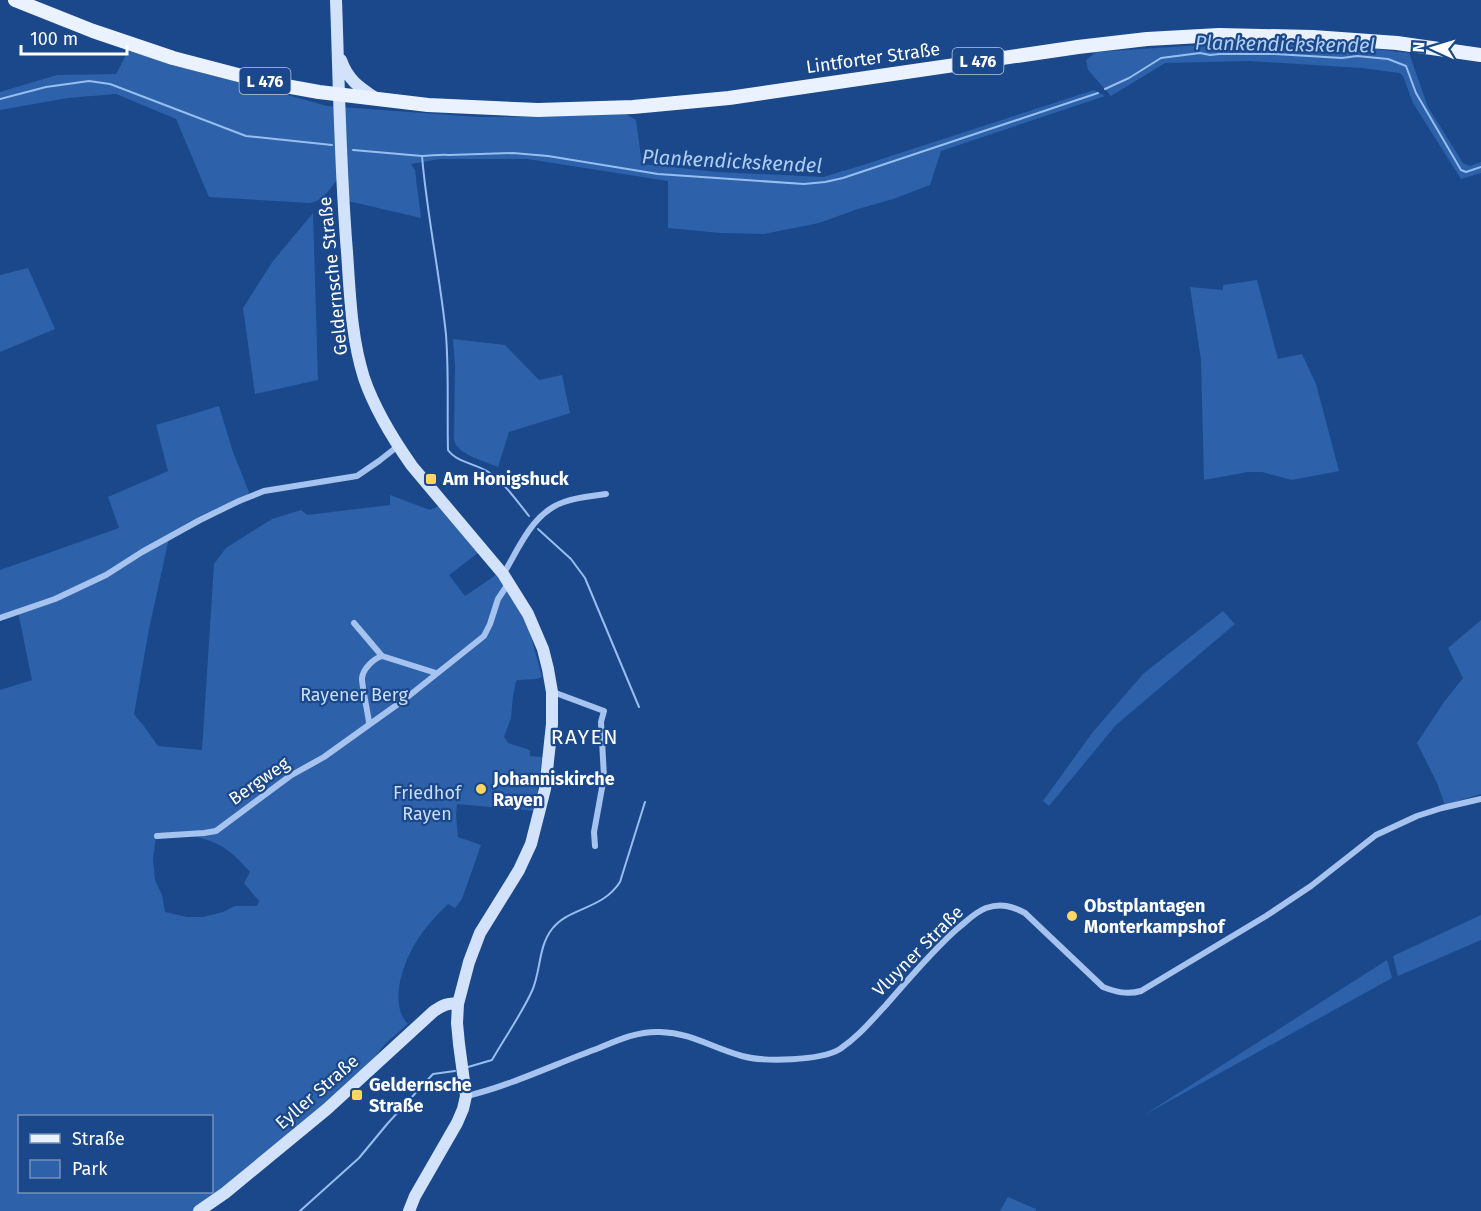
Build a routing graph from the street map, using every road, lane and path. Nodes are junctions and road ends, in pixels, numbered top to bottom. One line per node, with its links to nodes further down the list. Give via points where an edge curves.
1 (15, 0): 5 (main road, Lintforter Straße / L 476, via 173,58)
2 (336, 0): 3 (main road, Geldernsche Straße)
3 (339, 55): 5 (main road, Geldernsche Straße); 6 (main road, Lintforter Straße, via 352,81)
4 (1481, 55): 6 (main road, Lintforter Straße / L 476, via 1397,43 1220,35 1078,46 729,98 633,107 538,110)
5 (338, 95): 6 (main road, Lintforter Straße / L 476); 7 (main road, Geldernsche Straße, via 354,339 370,394)
6 (378, 99)
7 (398, 446): 9 (main road, Geldernsche Straße); 10 (street, via 357,476 254,495 200,520 106,575 55,599)
8 (606, 494): 9 (street, via 564,502 540,516)
9 (506, 578): 13 (street, Bergweg, via 484,636); 14 (main road, Geldernsche Straße, via 543,649)
10 (0, 618)
11 (354, 622): 12 (street)
12 (382, 656): 13 (street); 15 (street, via 364,671 362,678)
13 (436, 673): 15 (street, Bergweg)
14 (552, 692): 18 (street, via 604,711 604,777); 19 (main road, Geldernsche Straße, via 546,780 531,844 480,933)
15 (369, 723): 17 (street, Bergweg, via 216,831)
16 (1481, 799): 20 (street, Vluyner Straße, via 1417,816 1376,835 1266,916 1133,994 1103,987 1025,913 999,905 977,913 945,940 860,1034 828,1054 786,1059 745,1057 678,1033 640,1033)
17 (157, 836)
18 (595, 846)
19 (458, 1004): 20 (main road, Geldernsche Straße); 21 (main road, Eyller Straße, via 445,1004 434,1011 327,1109)
20 (466, 1096): 22 (main road, Geldernsche Straße, via 458,1123)
21 (199, 1211)
22 (409, 1211)

